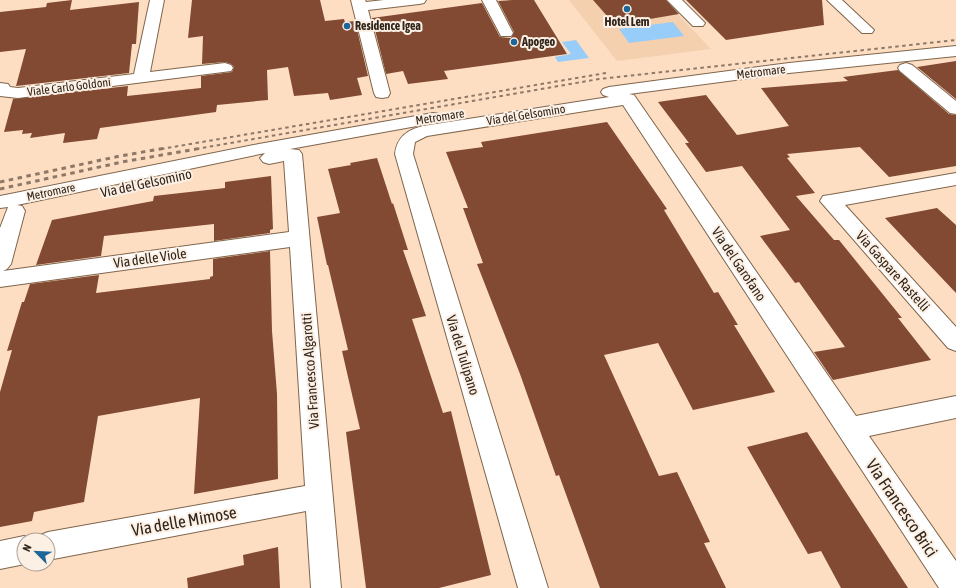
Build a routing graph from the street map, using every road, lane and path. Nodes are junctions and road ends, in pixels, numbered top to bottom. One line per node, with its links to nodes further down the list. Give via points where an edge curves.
1 (157, 0): 13 (street)
2 (419, 0): 6 (street)
3 (489, 0): 9 (street)
4 (674, 0): 7 (street)
5 (834, 0): 8 (street)
6 (359, 3): 15 (street)
7 (698, 23)
8 (867, 30)
9 (506, 33)
10 (956, 51): 21 (street, Metromare, via 683,81 364,129 259,149)
11 (225, 68): 13 (street, Viale Carlo Goldoni)
12 (906, 68): 17 (street)
13 (141, 78): 14 (street, Viale Carlo Goldoni, via 18,93 1,91)
14 (2, 87)
15 (382, 93)
16 (628, 99): 18 (street, Via del Gelsomino); 27 (street, Via del Garofano)
17 (956, 109)
18 (423, 131): 34 (street, Via del Tulipano, via 409,137 404,143 404,154)
19 (293, 154): 21 (street, Via del Gelsomino); 22 (street, Via Francesco Algarotti)
20 (956, 178): 25 (street, Via Gaspare Rastelli, via 830,201)
21 (5, 210): 23 (street)
22 (300, 238): 24 (street, Via delle Viole); 28 (street, Via Francesco Algarotti)
23 (0, 264)
24 (0, 279)
25 (956, 342)
26 (956, 407): 27 (street)
27 (849, 429): 32 (street, Via Francesco Brici)
28 (320, 496): 29 (street, Via delle Mimose); 33 (street, Via Francesco Algarotti)
29 (56, 545)
30 (16, 552): 31 (street)
31 (0, 555)
32 (956, 587)
33 (326, 588)
34 (533, 588)

